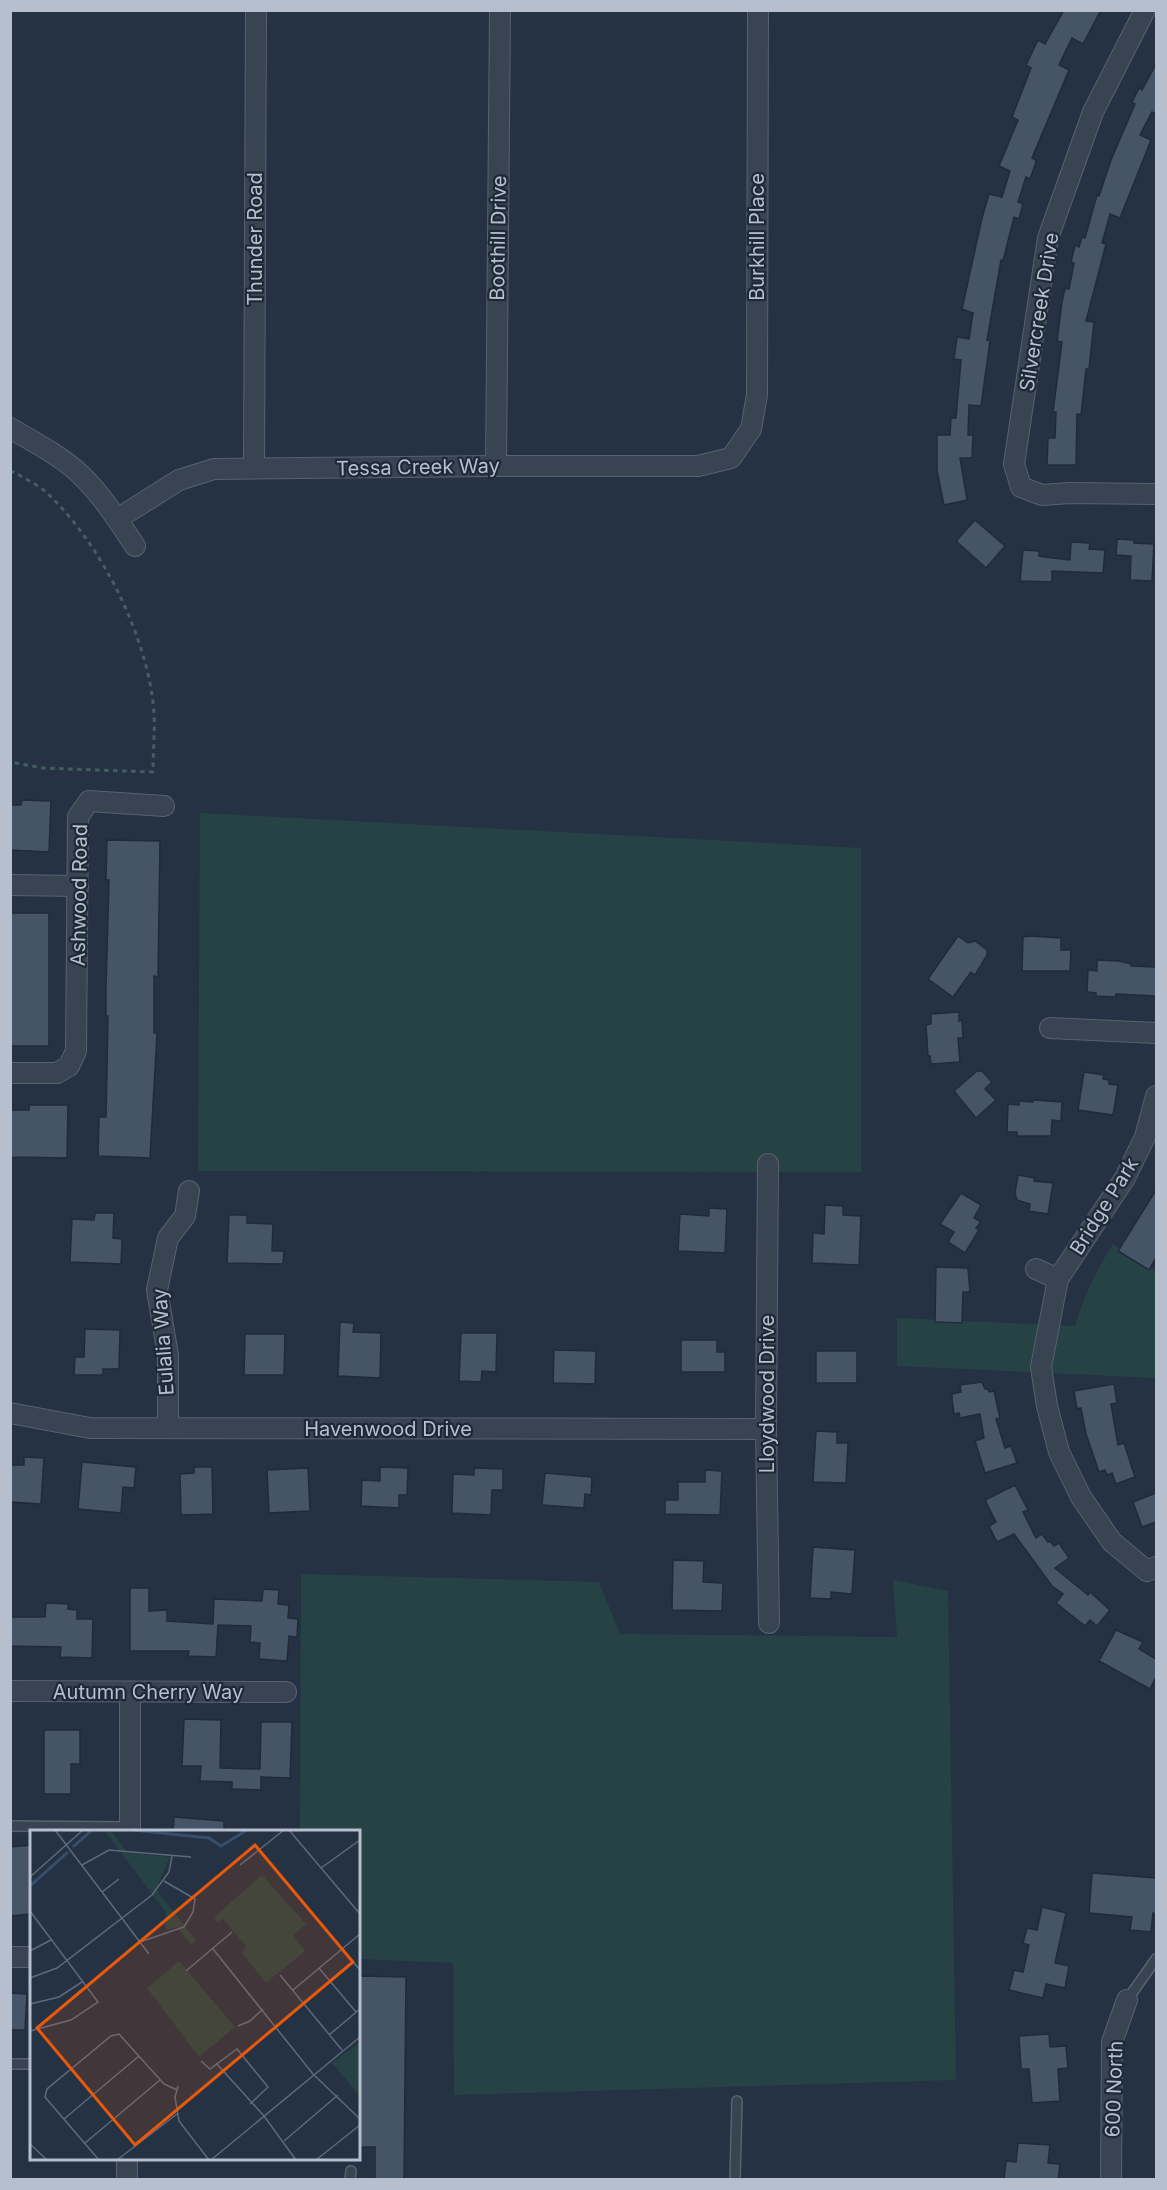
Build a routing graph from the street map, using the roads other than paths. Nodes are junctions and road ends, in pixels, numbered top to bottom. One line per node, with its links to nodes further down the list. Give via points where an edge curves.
1 (256, 10): 8 (street, Thunder Road)
2 (500, 10): 7 (street, Boothill Drive)
3 (758, 10): 6 (street, Burkhill Place, via 757,395 751,429)
4 (1145, 10): 9 (street, Silvercreek Drive, via 1093,112 1048,238 1014,464 1021,486 1041,495)
5 (10, 428): 10 (street, via 81,475)
6 (731, 458): 7 (street, Tessa Creek Way, via 698,466)
7 (496, 466): 8 (street, Tessa Creek Way)
8 (254, 468): 10 (street, Tessa Creek Way, via 214,470 179,480)
9 (1156, 494)
10 (117, 519): 11 (street)
11 (135, 546)
12 (164, 806): 14 (street, Ashwood Road, via 89,801 78,817)
13 (10, 885): 14 (street)
14 (78, 886): 17 (street, Ashwood Road, via 76,1050 69,1066 57,1073)
15 (1050, 1028): 16 (street)
16 (1156, 1033)
17 (10, 1073)
18 (1156, 1096): 22 (street, Bridge Park, via 1145,1137 1125,1178)
19 (768, 1164): 25 (street, Lloydwood Drive)
20 (189, 1191): 24 (street, Eulalia Way, via 185,1216 168,1238 157,1290 168,1355)
21 (1035, 1269): 22 (street)
22 (1058, 1280): 26 (street, Bridge Park, via 1041,1367 1059,1452 1081,1497 1112,1542)
23 (10, 1413): 24 (street, Havenwood Drive, via 90,1428)
24 (168, 1428): 25 (street, Havenwood Drive)
25 (766, 1429): 27 (street, Lloydwood Drive)
26 (1152, 1569)
27 (769, 1623)
28 (10, 1691): 30 (street, Autumn Cherry Way)
29 (286, 1692): 30 (street, Autumn Cherry Way)
30 (130, 1693): 32 (street)
31 (10, 1826): 32 (lane)
32 (130, 1829)
33 (10, 1957): 34 (street)
34 (30, 1957)
35 (1156, 1959): 36 (lane)
36 (1127, 2000): 43 (street, 600 North, via 1112,2042)
37 (10, 2064): 38 (lane)
38 (30, 2064)
39 (737, 2101): 42 (lane)
40 (127, 2160): 41 (street)
41 (126, 2180)
42 (735, 2180)
43 (1111, 2180)

